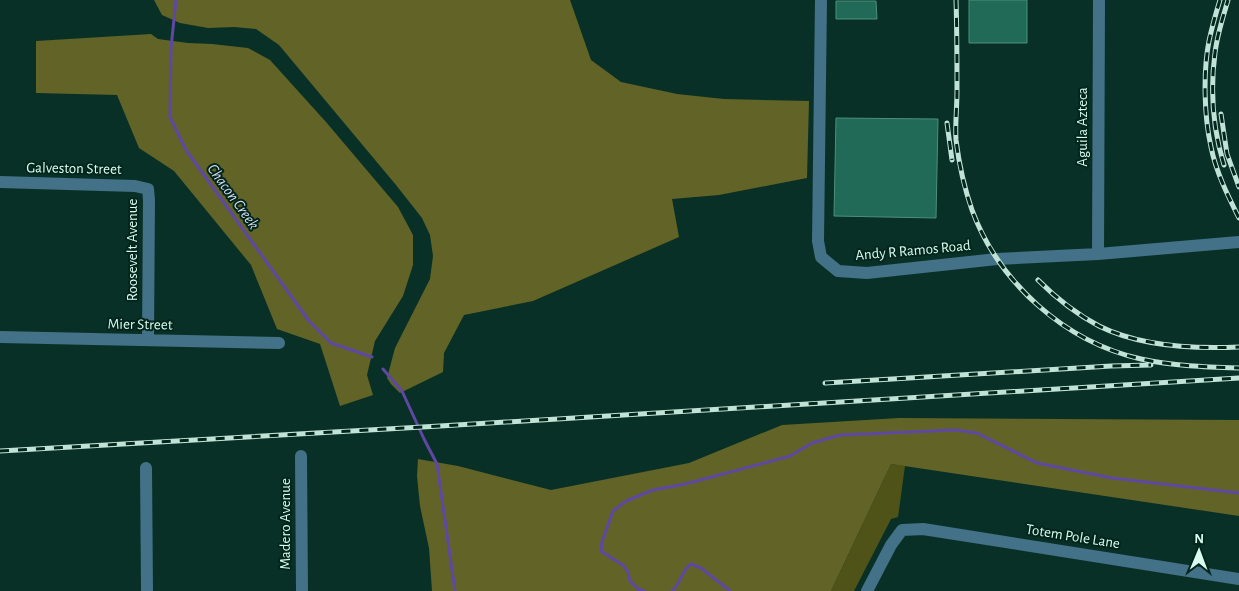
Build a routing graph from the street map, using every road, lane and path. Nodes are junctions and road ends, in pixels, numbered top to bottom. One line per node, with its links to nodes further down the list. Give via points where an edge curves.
1 (821, 0): 6 (street, Andy R Ramos Road, via 818,241 821,257 838,271 867,273 997,259)
2 (1099, 0): 6 (street, Aguila Azteca)
3 (0, 182): 4 (street, Galveston Street)
4 (148, 189): 8 (street, Roosevelt Avenue)
5 (1239, 242): 6 (street, Andy R Ramos Road)
6 (1098, 254)
7 (0, 337): 8 (street, Mier Street)
8 (148, 340): 9 (street, Mier Street)
9 (279, 343)
10 (301, 456): 14 (street, Madero Avenue)
11 (146, 468): 13 (street)
12 (1239, 579): 15 (street, Totem Pole Lane, via 923,529 902,530)
13 (147, 591)
14 (302, 591)
15 (867, 591)

